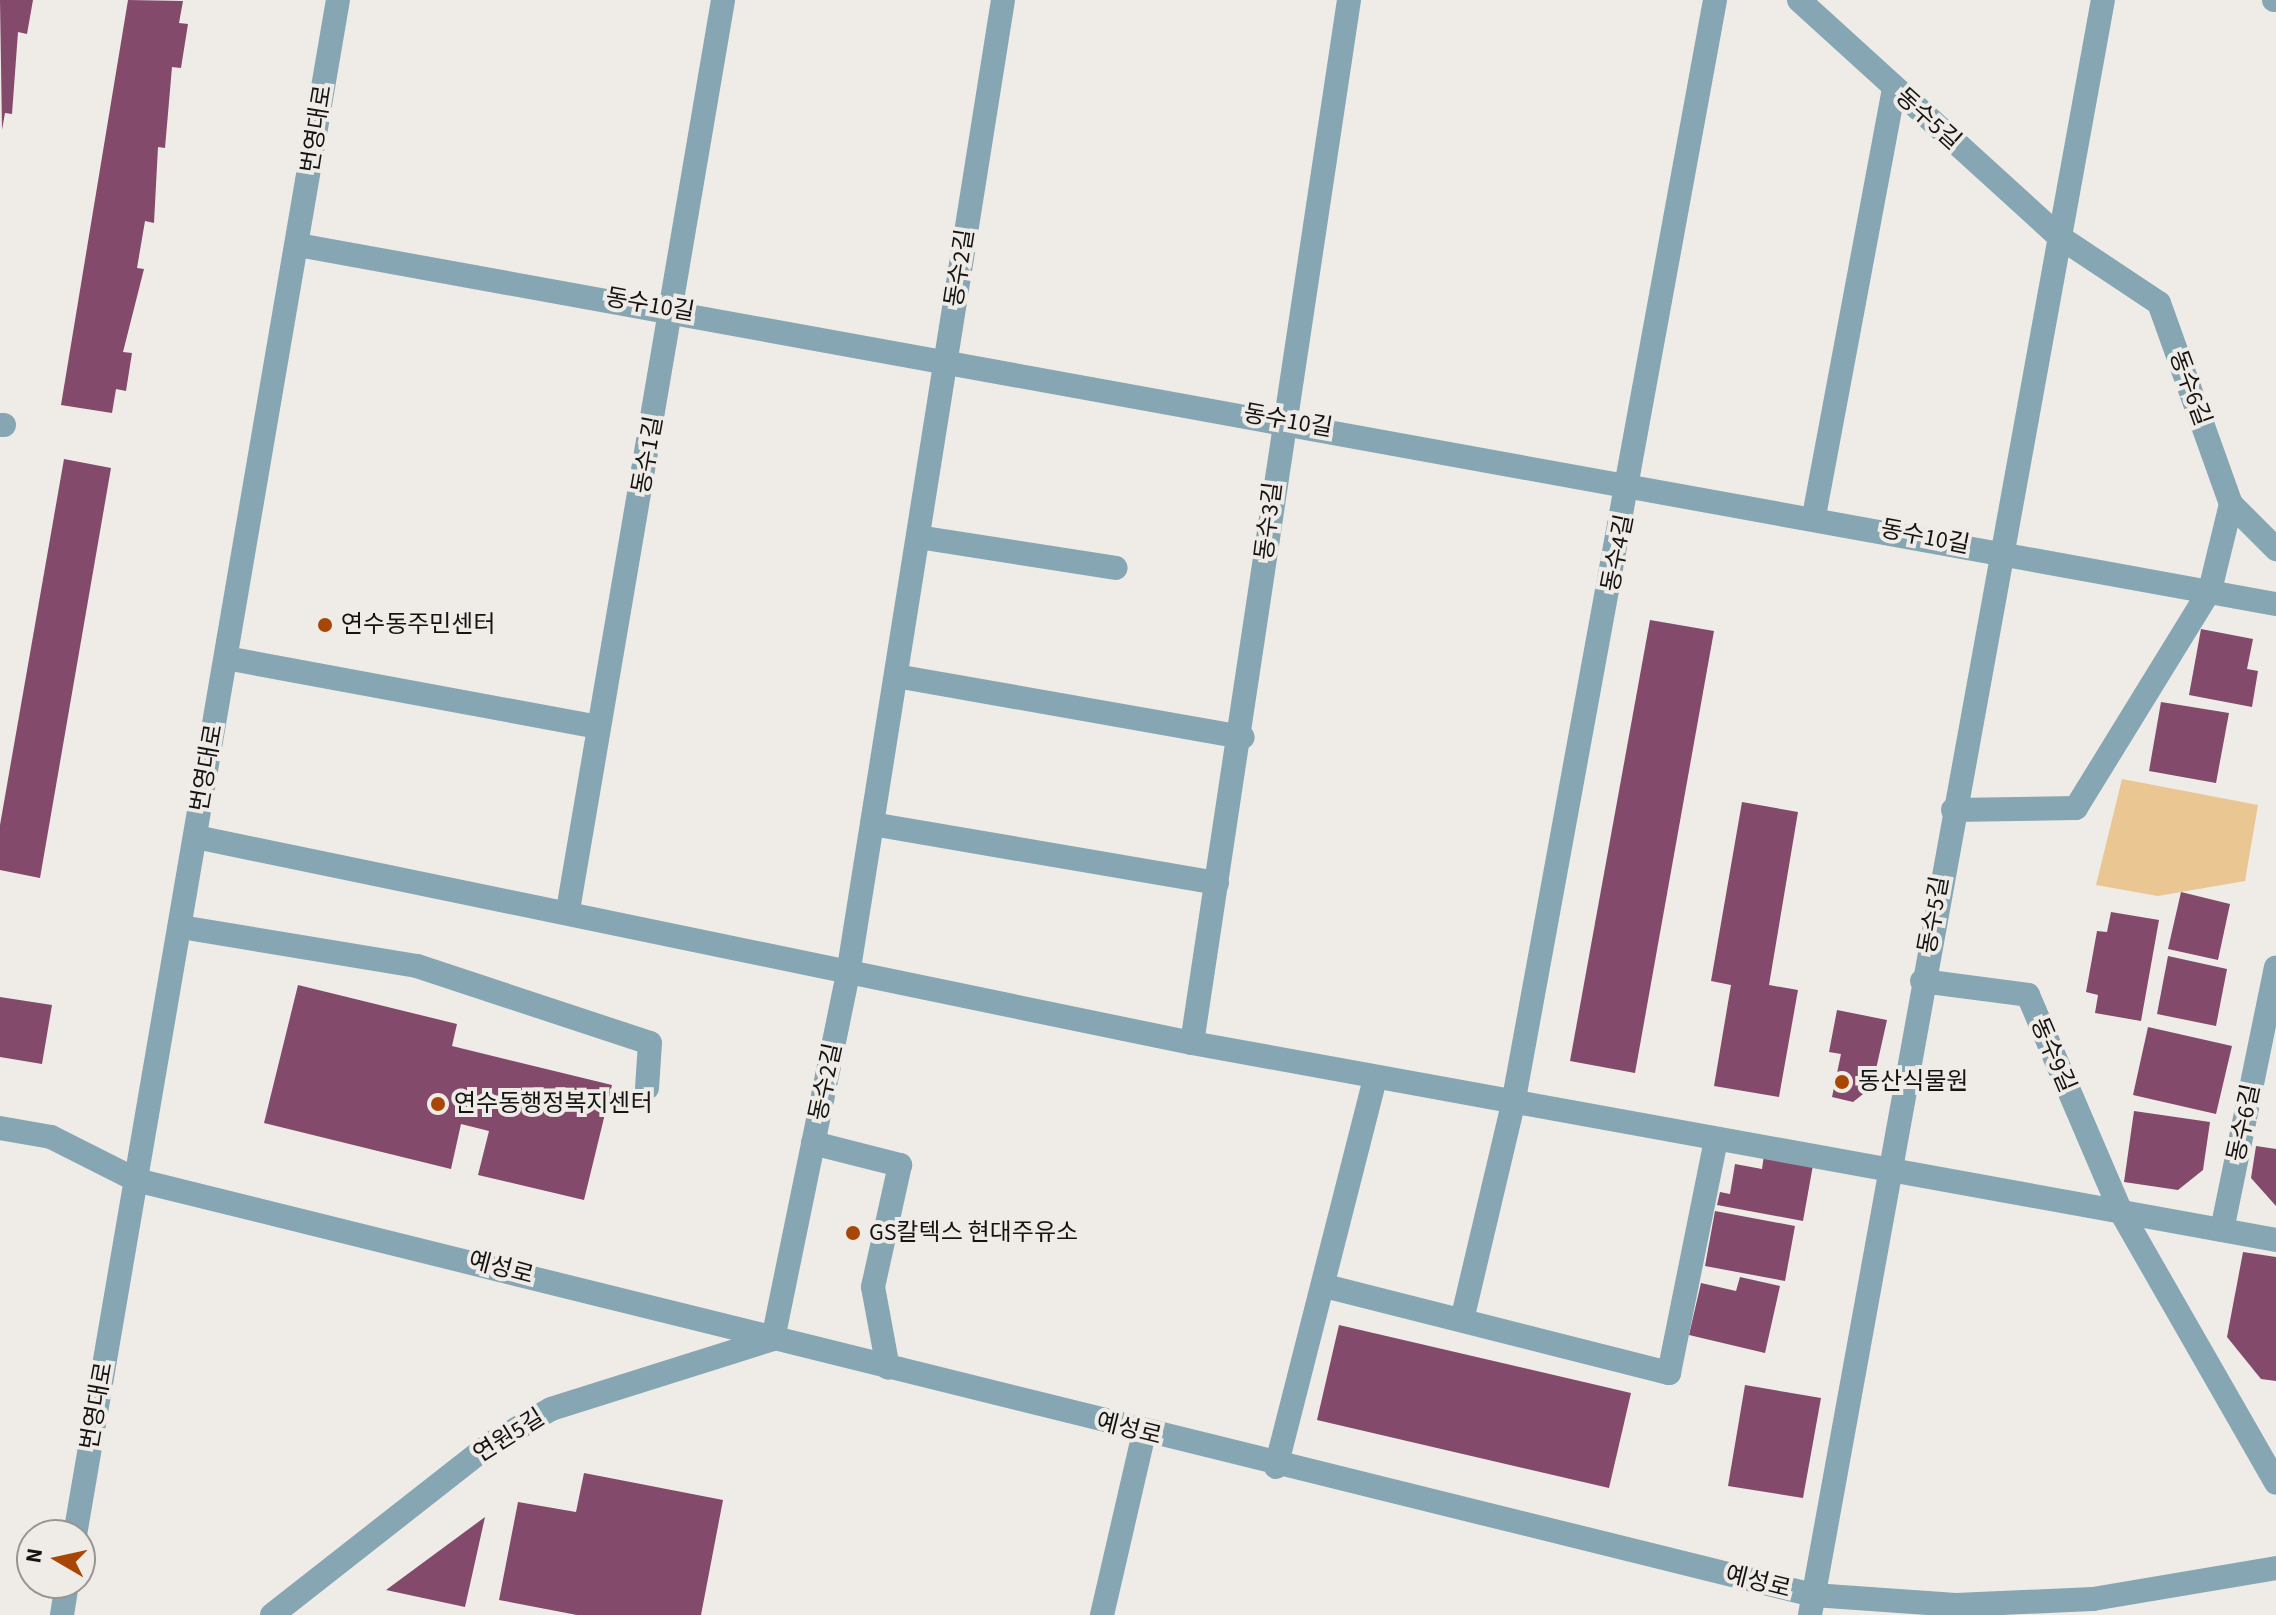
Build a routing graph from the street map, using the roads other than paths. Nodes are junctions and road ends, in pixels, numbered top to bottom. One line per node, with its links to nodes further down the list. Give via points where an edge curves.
1 (338, 0): 10 (street, 번영대로)
2 (723, 0): 11 (street, 동수1길)
3 (1003, 0): 12 (street, 동수2길)
4 (1349, 0): 13 (street, 동수3길)
5 (1715, 0): 14 (street, 동수4길)
6 (1799, 0): 8 (street, 동수5길)
7 (2103, 0): 9 (street, 동수5길)
8 (1894, 89): 9 (street, 동수5길); 16 (street)
9 (2058, 236): 15 (street, 동수6길, via 2159,303); 19 (street, 동수5길)
10 (298, 245): 11 (street, 동수10길); 23 (street, 번영대로)
11 (675, 309): 12 (street, 동수10길); 25 (street, 동수1길)
12 (945, 358): 13 (street, 동수10길); 17 (street, 동수2길)
13 (1281, 420): 14 (street, 동수10길); 26 (street, 동수3길)
14 (1631, 482): 16 (street, 동수10길); 40 (street, 동수4길)
15 (2231, 504): 18 (street); 21 (street)
16 (1814, 516): 19 (street, 동수10길)
17 (918, 537): 20 (street); 24 (street, 동수2길)
18 (2276, 549)
19 (2002, 552): 21 (street, 동수10길); 27 (street, 동수5길)
20 (1116, 568)
21 (2210, 590): 22 (street, 동수10길); 27 (street, via 2076,808)
22 (2276, 604)
23 (226, 658): 25 (street); 29 (street, 번영대로)
24 (896, 676): 26 (street); 28 (street, 동수2길)
25 (598, 727): 31 (street, 동수1길)
26 (1243, 737): 30 (street, 동수3길)
27 (1953, 810): 35 (street, 동수5길)
28 (872, 824): 30 (street); 33 (street, 동수2길)
29 (196, 837): 31 (street); 32 (street, 번영대로)
30 (1217, 883): 36 (street, 동수3길)
31 (568, 910): 33 (street)
32 (181, 927): 39 (street, via 417,966 650,1043); 45 (street, 번영대로)
33 (849, 968): 36 (street); 43 (street, 동수2길)
34 (2276, 968): 37 (street, 동수6길)
35 (1922, 981): 44 (street, 동수5길); 46 (street, 동수9길, via 2028,995)
36 (1192, 1043): 38 (street)
37 (2267, 1053): 47 (street, 동수6길)
38 (1375, 1078): 40 (street); 49 (street)
39 (647, 1088)
40 (1513, 1104): 42 (street); 50 (street)
41 (0, 1128): 45 (street, 예성로, via 51,1137)
42 (1716, 1140): 44 (street); 50 (street, via 1669,1373)
43 (813, 1143): 51 (street, 동수2길); 52 (street, via 900,1165 873,1287)
44 (1888, 1169): 46 (street); 58 (street, 동수5길)
45 (136, 1180): 51 (street, 예성로); 56 (street, 번영대로)
46 (2121, 1212): 47 (street); 55 (street)
47 (2222, 1230): 48 (street)
48 (2276, 1240)
49 (1325, 1286): 50 (street); 54 (street)
50 (1462, 1320)
51 (773, 1339): 52 (street, 예성로); 59 (street, 연원5길, via 551,1409 490,1444)
52 (888, 1368): 53 (street, 예성로)
53 (1144, 1433): 54 (street, 예성로); 61 (street)
54 (1276, 1467): 58 (street, 예성로)
55 (2276, 1483)
56 (78, 1519)
57 (2276, 1568): 58 (street, 예성로, via 2093,1599)
58 (1812, 1605)
59 (277, 1611): 60 (street, 연원5길)
60 (306, 1615)
61 (1102, 1615)

